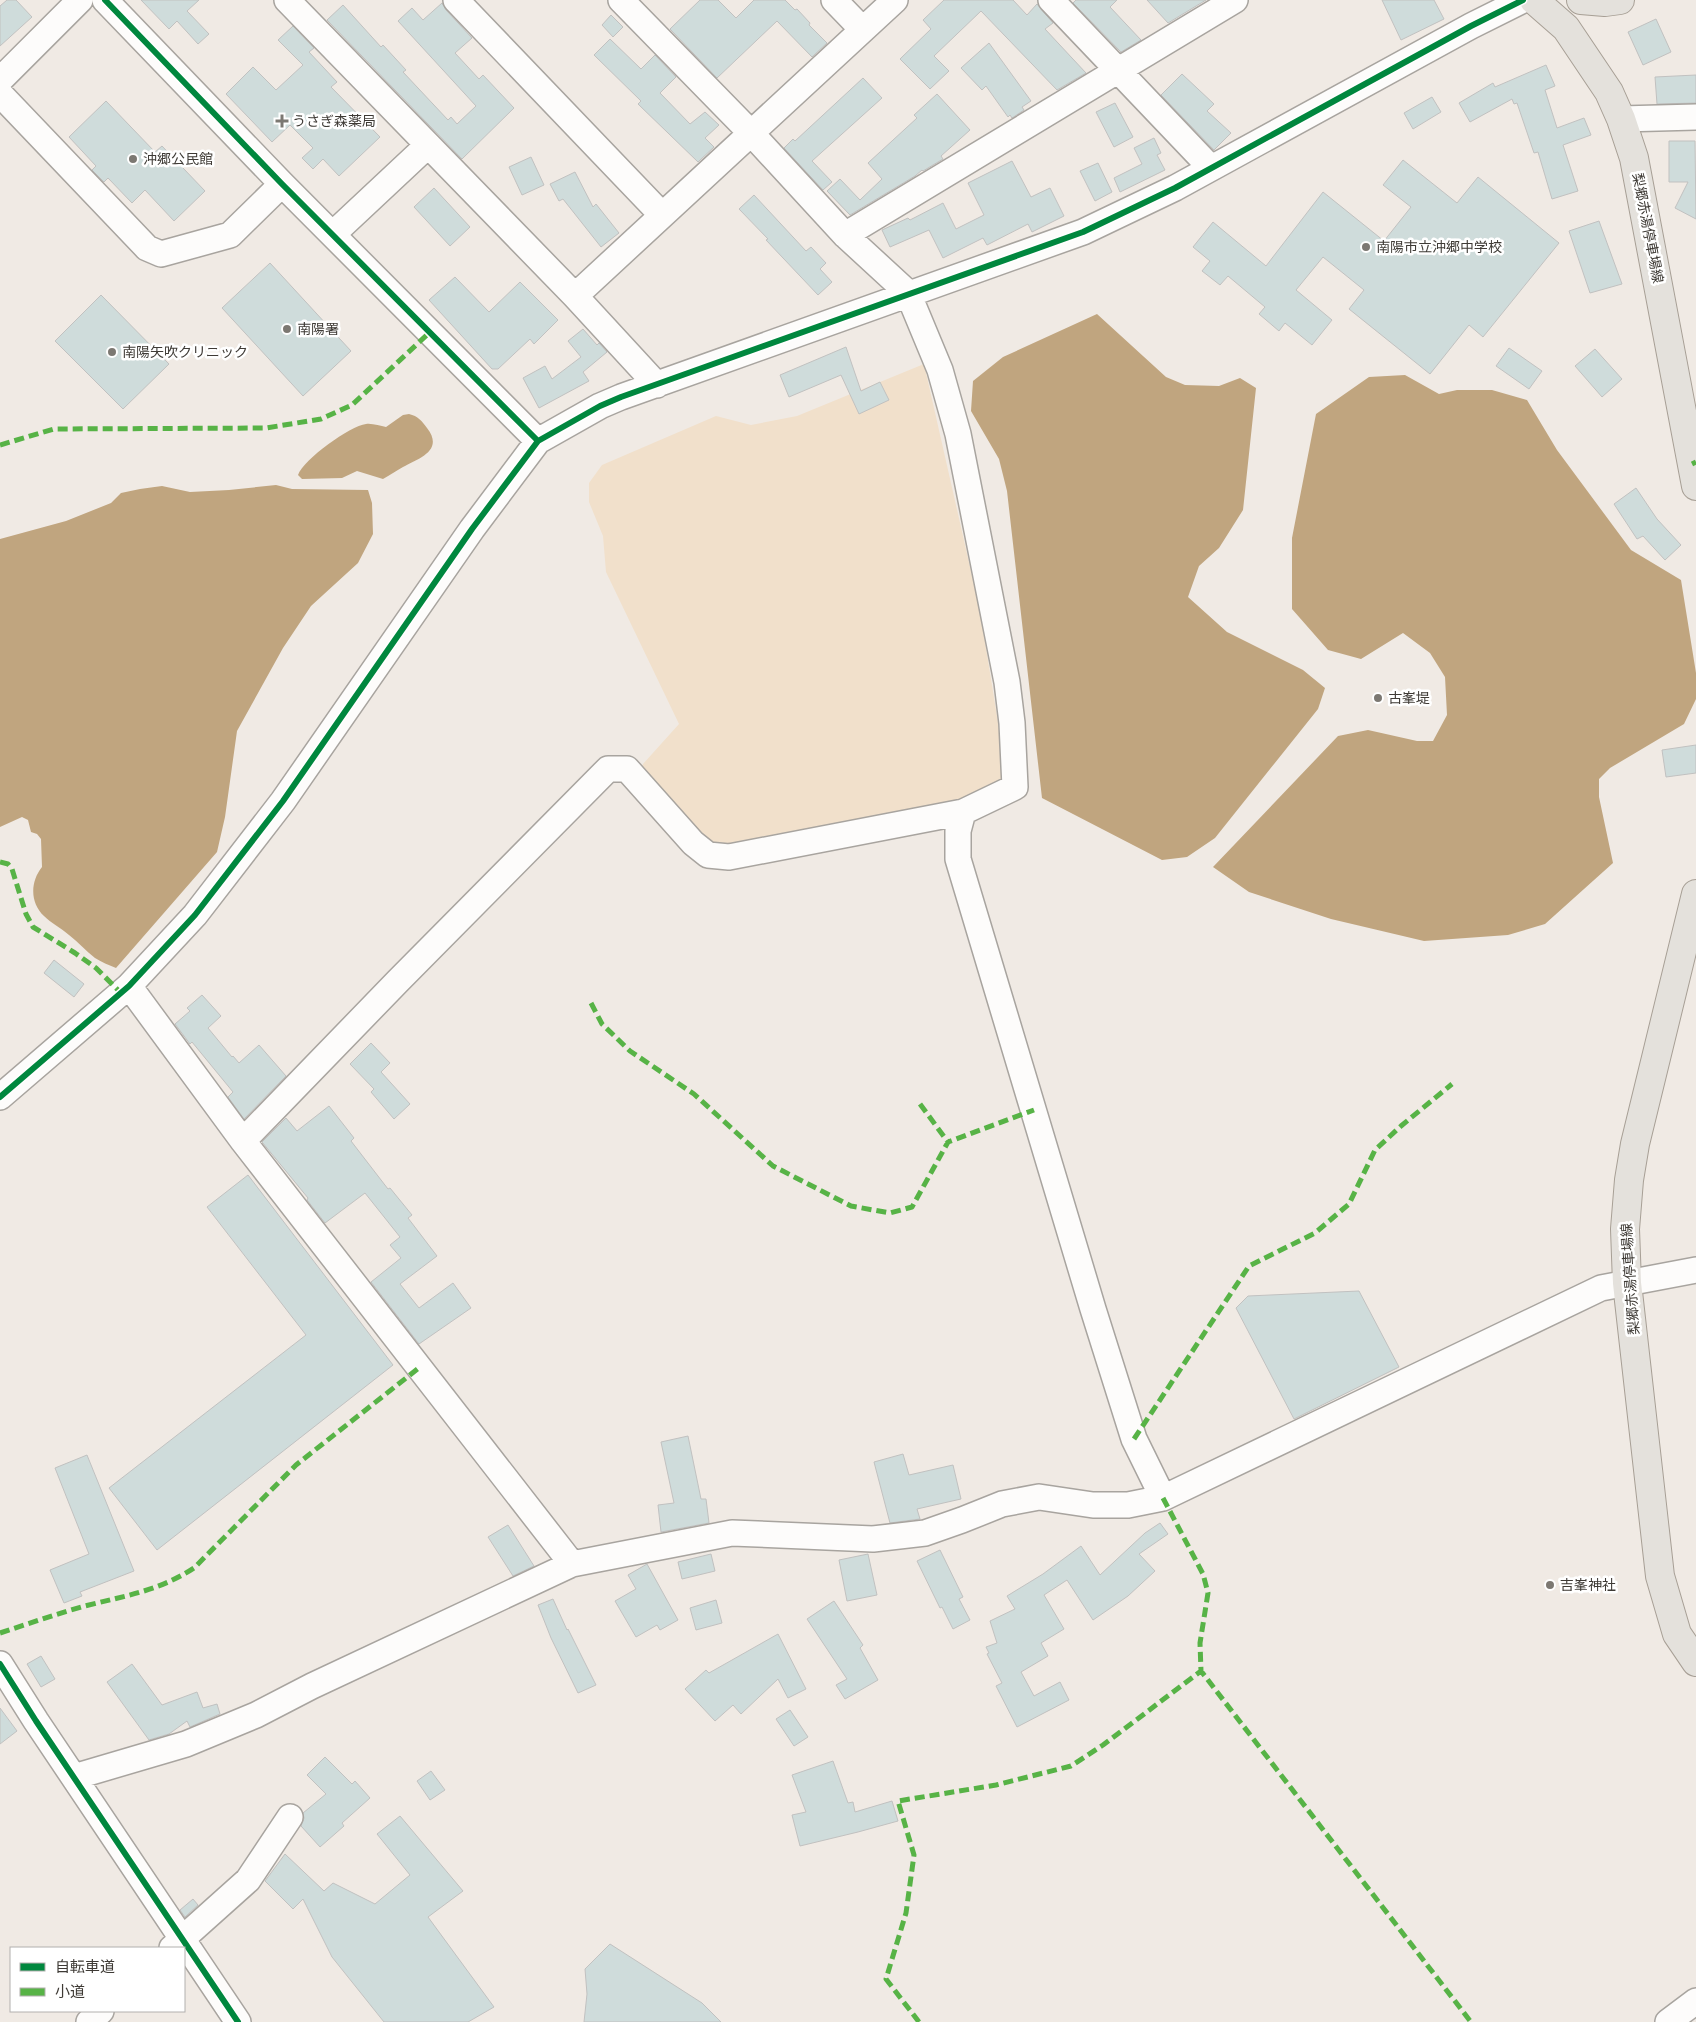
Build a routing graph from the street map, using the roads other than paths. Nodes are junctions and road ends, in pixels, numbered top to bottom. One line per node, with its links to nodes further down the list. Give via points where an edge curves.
1 (80, 0): 16 (street)
2 (105, 0): 23 (street)
3 (287, 0): 21 (street)
4 (456, 0): 24 (street)
5 (621, 0): 20 (street)
6 (834, 0): 14 (street)
7 (896, 0): 14 (street)
8 (1051, 0): 15 (street)
9 (1235, 0): 15 (street)
10 (1523, 0): 22 (street)
11 (1534, 0): 19 (main road, 梨郷赤湯停車場線, via 1566,28 1609,92)
12 (1581, 0): 13 (main road)
13 (1620, 0)
14 (862, 29): 20 (street)
15 (1118, 71): 22 (street); 26 (street)
16 (0, 80)
17 (0, 94): 23 (street, via 147,248 161,254 230,235)
18 (1696, 117): 19 (street)
19 (1621, 119): 31 (main road, 梨郷赤湯停車場線, via 1634,158)
20 (752, 134): 24 (street); 26 (street)
21 (427, 146): 25 (street); 28 (street)
22 (1211, 168): 27 (street, via 1083,232)
23 (282, 184): 25 (street)
24 (662, 215): 28 (street)
25 (333, 234): 30 (street)
26 (845, 235): 27 (street)
27 (908, 293): 29 (street); 32 (street, via 940,370 958,434 1007,682 1012,723 1015,787)
28 (574, 296): 29 (street)
29 (656, 385): 30 (street, via 600,406)
30 (538, 441): 34 (street, via 241,856 195,915)
31 (1696, 486)
32 (963, 812): 36 (street, via 729,858 708,855 693,843 627,769 608,769); 39 (street, via 958,831 958,860 1134,1439)
33 (1696, 894): 38 (main road, 梨郷赤湯停車場線, via 1635,1144 1625,1229)
34 (128, 986): 35 (street); 36 (street)
35 (0, 1097)
36 (243, 1141): 40 (street)
37 (1696, 1270): 38 (street)
38 (1627, 1283): 39 (street, via 1601,1288); 41 (main road, 梨郷赤湯停車場線, via 1660,1576 1677,1634)
39 (1164, 1498): 40 (street, via 1128,1505 1093,1505 1039,1498 1002,1504 924,1532 873,1539 732,1533)
40 (572, 1564): 43 (street, via 256,1715 186,1744)
41 (1696, 1662)
42 (0, 1664): 43 (street)
43 (74, 1777): 45 (street)
44 (290, 1817): 45 (street, via 248,1880)
45 (177, 1943)
46 (185, 1953): 50 (street)
47 (1696, 2001): 51 (street)
48 (100, 2012): 49 (street)
49 (89, 2022)
50 (238, 2022)
51 (1668, 2022)

